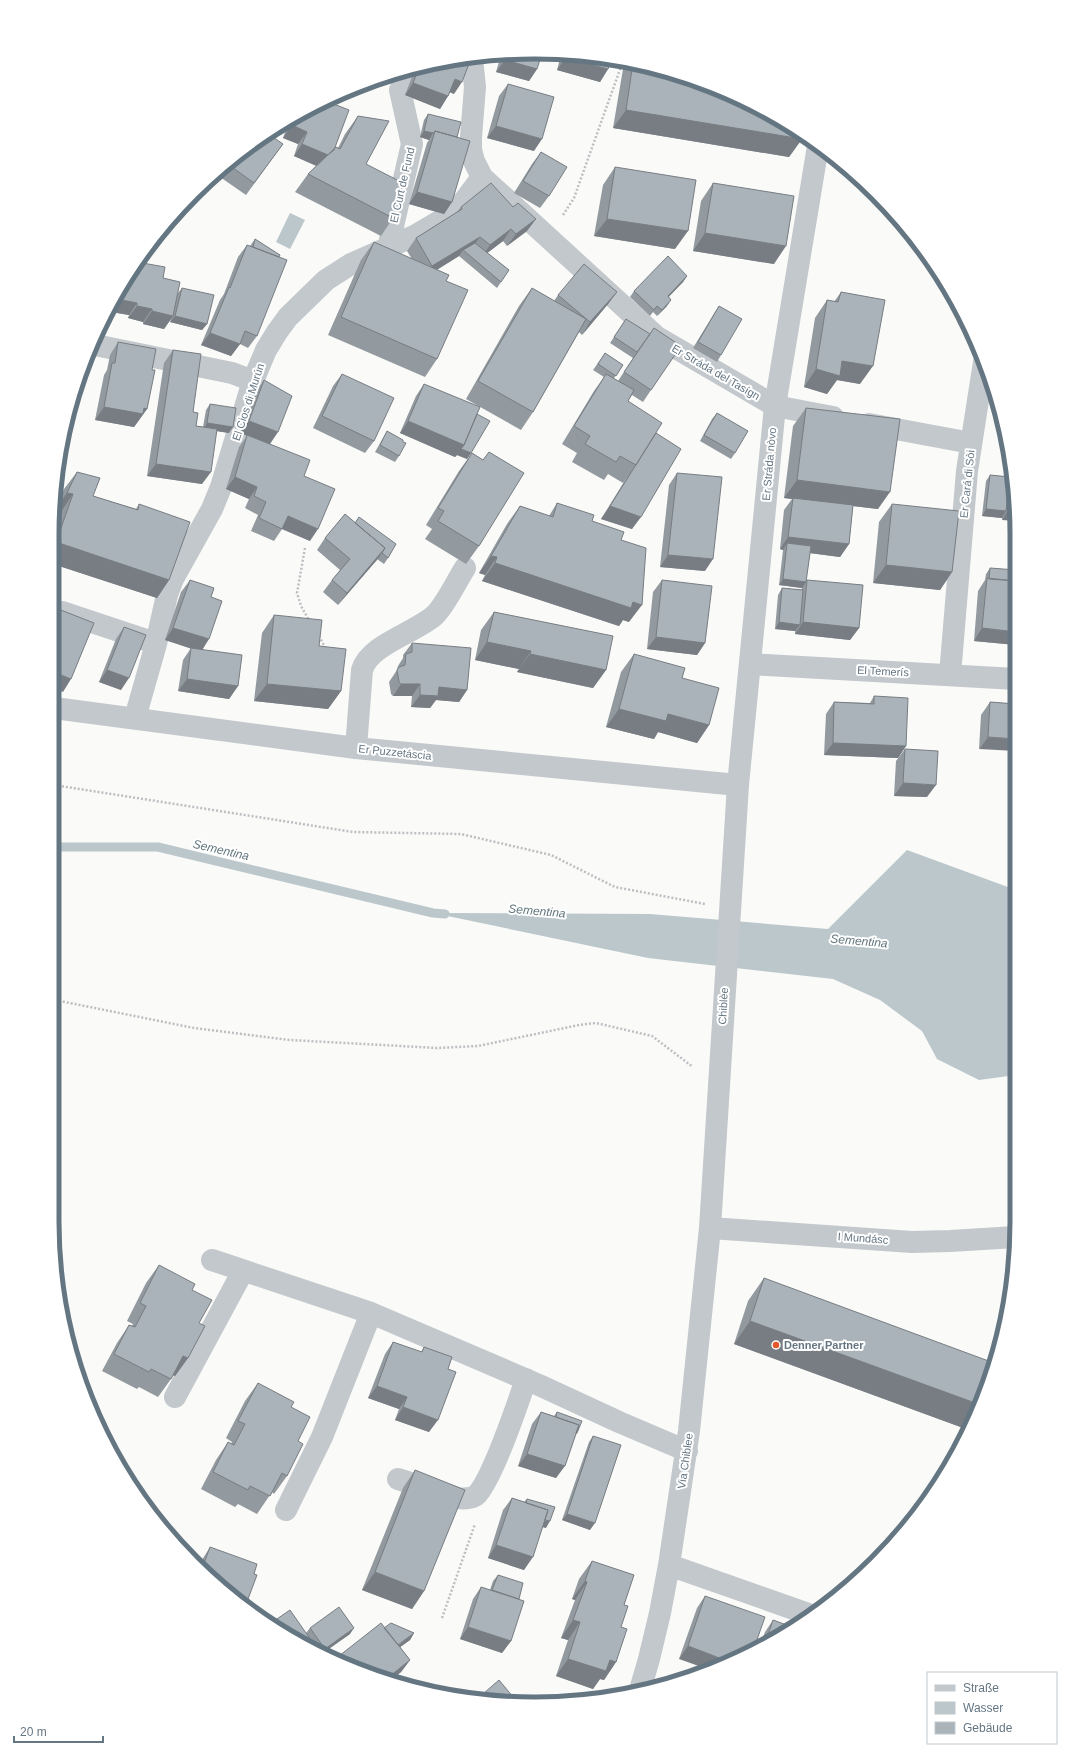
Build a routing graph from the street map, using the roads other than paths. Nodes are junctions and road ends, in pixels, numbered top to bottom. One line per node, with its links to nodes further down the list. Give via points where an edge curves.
1 (473, 63): 4 (street, Er Stráda del Tasígn, via 475,87 471,150)
2 (406, 77): 5 (street, El Curt de Fund, via 400,90 412,144)
3 (817, 152): 9 (street, Er Stráda nòvo)
4 (482, 177): 5 (street, El Cios di Murún, via 464,200 445,218); 9 (street, Er Stráda del Tasígn, via 657,337)
5 (388, 248): 8 (street, El Cios di Murún, via 340,271 326,280 305,300 277,332)
6 (99, 345): 8 (street, via 232,373)
7 (982, 374): 10 (street)
8 (253, 381): 13 (street, El Cios di Murún, via 212,509 173,578)
9 (775, 406): 10 (street, Er Cará di Sòi); 14 (street, Er Stráda nòvo)
10 (971, 443): 15 (street, Er Cará di Sòi)
11 (465, 568): 19 (street, via 436,613 373,653 364,663)
12 (59, 611): 13 (street)
13 (156, 644): 18 (street, El Cios di Murún)
14 (750, 664): 15 (street, El Temerís); 20 (street, Er Stráda nòvo)
15 (950, 676): 16 (street, El Temerís)
16 (1010, 679)
17 (59, 709): 18 (street, Er Puzzetáscia)
18 (135, 718): 19 (street, Er Puzzetáscia)
19 (356, 748): 20 (street, Er Puzzetáscia)
20 (738, 784): 21 (street, Chiblèe)
21 (710, 1228): 22 (street, I Mundásc, via 912,1242); 28 (street, Via Chiblee)
22 (1010, 1237)
23 (212, 1260): 24 (street)
24 (243, 1270): 25 (street); 27 (street)
25 (371, 1313): 26 (street); 30 (street, via 322,1437)
26 (526, 1380): 28 (street); 29 (street, via 487,1481 475,1496 466,1499 456,1498)
27 (175, 1397)
28 (687, 1451): 31 (street, Via Chiblee)
29 (398, 1479)
30 (286, 1510)
31 (670, 1565): 32 (street); 33 (street, Via Chiblee)
32 (805, 1613)
33 (642, 1685)

